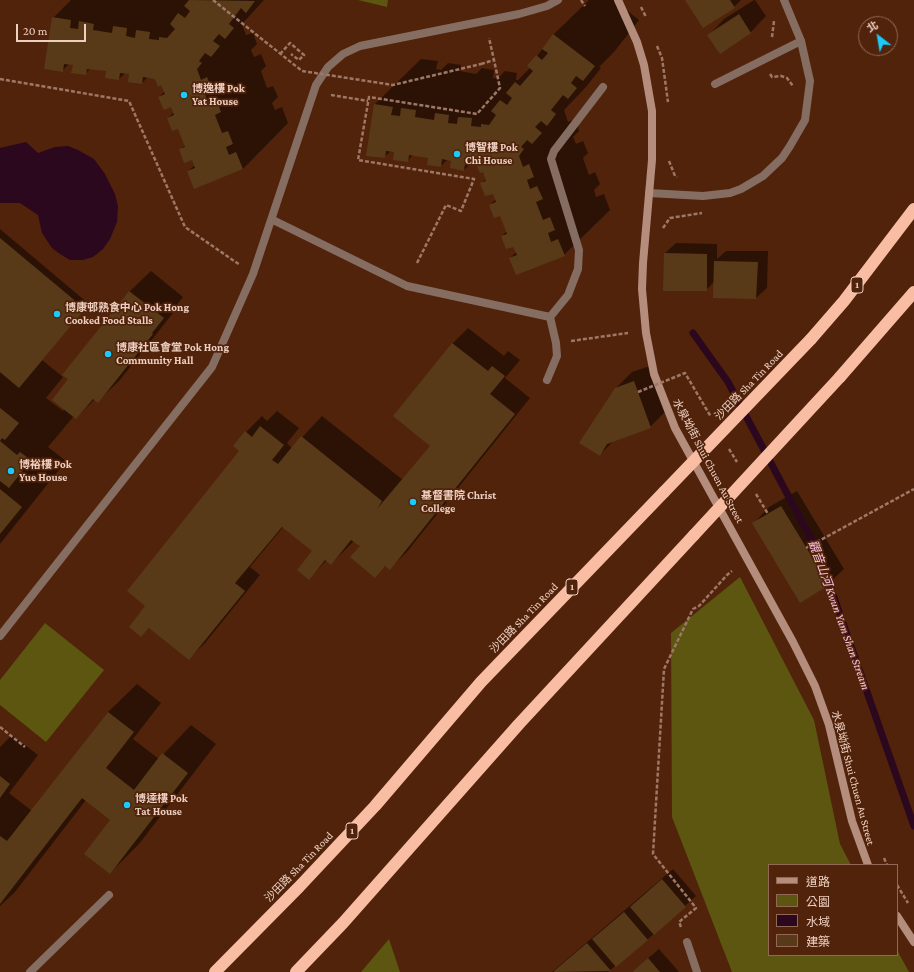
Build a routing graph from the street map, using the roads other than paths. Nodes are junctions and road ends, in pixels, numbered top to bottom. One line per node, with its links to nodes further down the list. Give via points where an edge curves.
1 (558, 0): 10 (street, via 519,14 360,46 335,60 316,85)
2 (618, 0): 7 (street, 水泉坳街 Shui Chuen Au Street, via 637,42 649,87 653,134)
3 (784, 0): 4 (street)
4 (801, 41): 5 (street); 7 (street, via 810,81 808,107 799,133 774,167 752,183 730,193 703,196)
5 (715, 84)
6 (603, 87): 13 (street, via 554,151 551,159 579,250 578,269 568,294)
7 (649, 193): 16 (street, 水泉坳街 Shui Chuen Au Street, via 642,289 646,332 654,374 675,428 815,686 829,725 852,821)
8 (914, 199): 11 (highway)
9 (914, 209): 11 (highway, 沙田路 Sha Tin Road / 1)
10 (273, 220): 13 (street, via 407,286); 15 (street, via 253,274 212,367)
11 (899, 229): 22 (highway, 沙田路 Sha Tin Road / 1, bridge, via 844,301 811,339 481,682 375,806)
12 (914, 292): 23 (highway, bridge, via 840,377 519,724 343,923)
13 (550, 317): 14 (street, via 557,356)
14 (547, 380)
15 (0, 636)
16 (868, 864)
17 (109, 895): 21 (street)
18 (898, 918): 20 (street)
19 (687, 942): 24 (street)
20 (914, 942)
21 (30, 972)
22 (215, 972)
23 (296, 972)
24 (697, 972)

